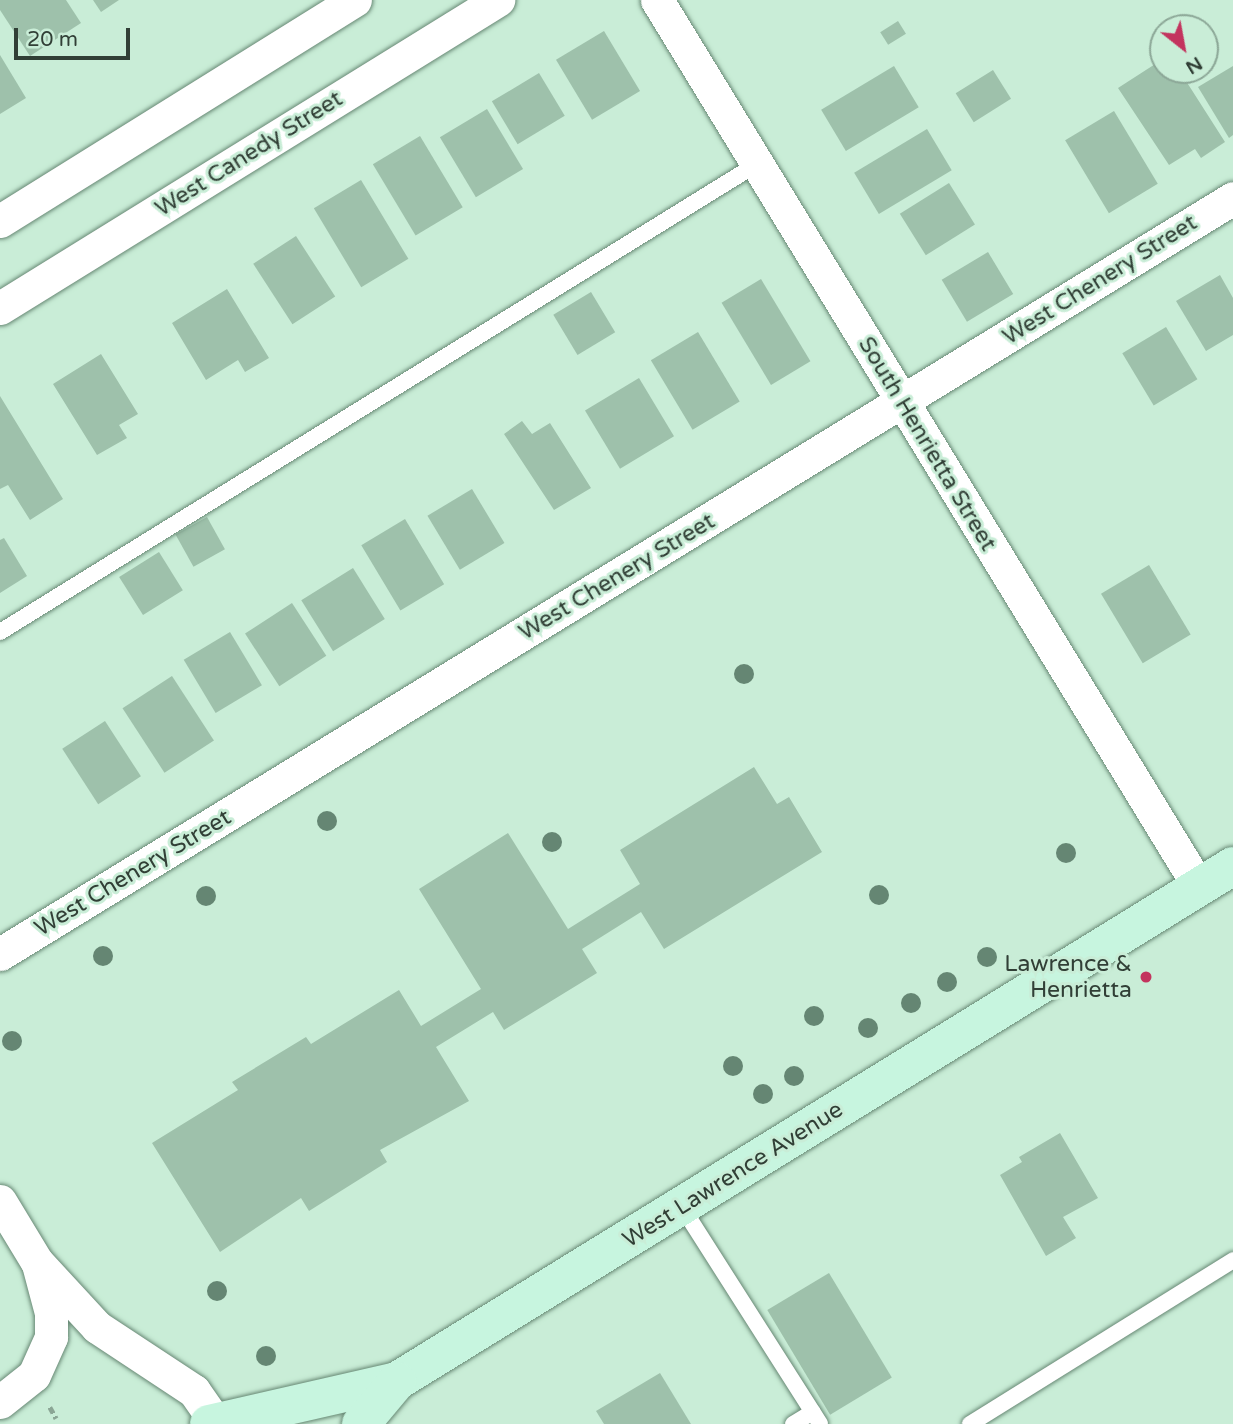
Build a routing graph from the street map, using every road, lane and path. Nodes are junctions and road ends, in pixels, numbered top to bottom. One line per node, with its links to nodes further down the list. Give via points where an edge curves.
1 (355, 0): 6 (street)
2 (498, 0): 7 (street, West Canedy Street)
3 (657, 0): 4 (street, South Henrietta Street)
4 (757, 164): 8 (street, South Henrietta Street); 9 (lane)
5 (1233, 198): 8 (street, West Chenery Street)
6 (0, 221)
7 (0, 308)
8 (902, 404): 11 (street, South Henrietta Street); 12 (street, West Chenery Street)
9 (0, 632)
10 (1233, 866): 11 (street, West Lawrence Avenue)
11 (1199, 887): 14 (street, West Lawrence Avenue)
12 (0, 954)
13 (0, 1201): 16 (street)
14 (682, 1207): 17 (street, West Lawrence Avenue); 19 (lane)
15 (1233, 1260): 23 (lane)
16 (37, 1262): 18 (street, via 51,1313 51,1337 34,1375); 20 (street, via 124,1350 194,1391)
17 (397, 1381): 20 (street, West Lawrence Avenue); 21 (street)
18 (0, 1402)
19 (816, 1418): 22 (lane)
20 (213, 1424)
21 (361, 1424)
22 (793, 1424)
23 (970, 1424)

